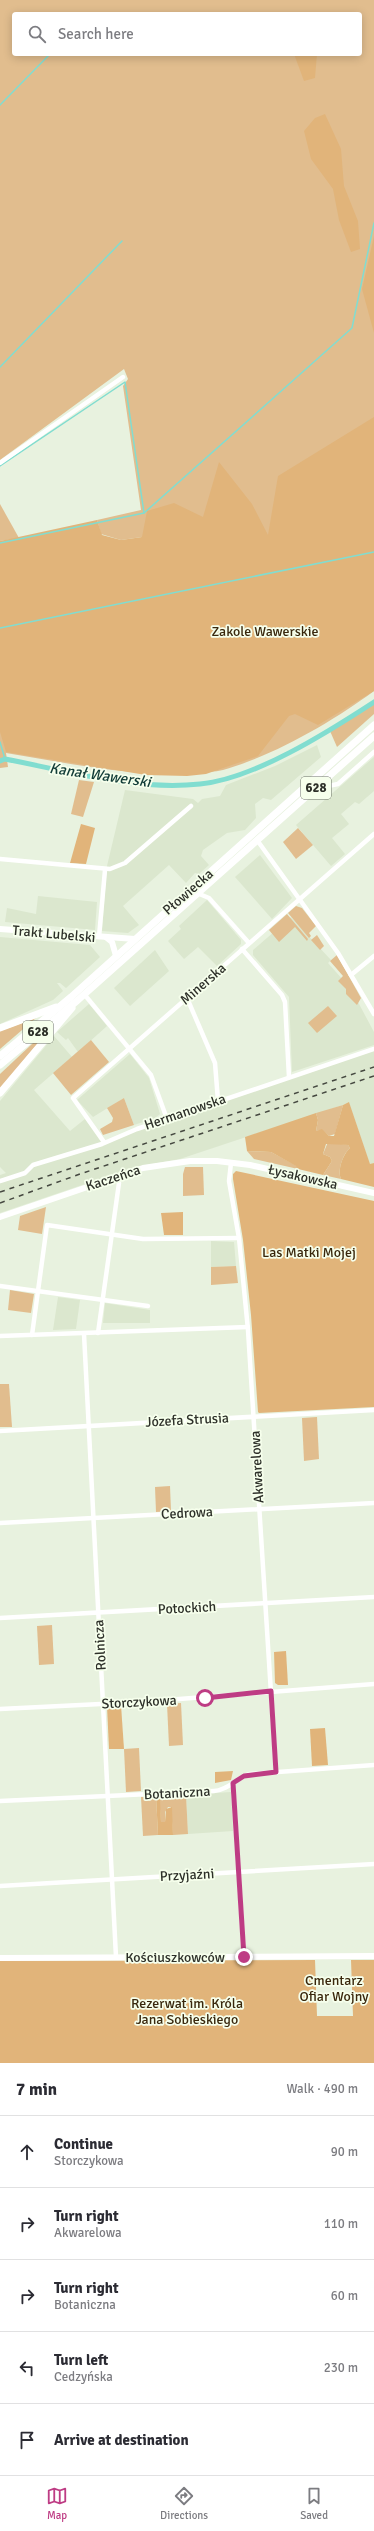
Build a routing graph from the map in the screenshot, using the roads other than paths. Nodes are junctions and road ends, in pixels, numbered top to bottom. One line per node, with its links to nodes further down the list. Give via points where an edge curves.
1 (123, 377): 2 (street)
2 (0, 463)
3 (374, 725): 17 (main road, Płowiecka / 628, via 307,788)
4 (374, 736): 6 (main road, Płowiecka / 628)
5 (374, 752): 6 (street, via 338,784)
6 (316, 788): 9 (main road, Płowiecka / 628)
7 (190, 806): 11 (street, via 125,863)
8 (374, 834): 13 (street, Minerska)
9 (257, 840): 12 (main road, Płowiecka / 628); 13 (street)
10 (0, 859): 11 (street)
11 (105, 870): 15 (street)
12 (197, 893): 18 (street, via 209,898); 23 (main road, Płowiecka / 628)
13 (299, 899): 18 (street, Minerska); 22 (street)
14 (0, 929): 15 (street, Trakt Lubelski)
15 (98, 937): 16 (street, Trakt Lubelski)
16 (107, 938): 17 (street, Trakt Lubelski); 20 (street, Trakt Lubelski, via 112,942)
17 (135, 939): 20 (main road, Płowiecka / 628)
18 (249, 943): 19 (street, Minerska)
19 (242, 949): 24 (street, Minerska); 33 (street, via 282,995 285,1002)
20 (116, 956): 26 (main road, Płowiecka / 628)
21 (374, 956): 22 (street)
22 (351, 975): 27 (street)
23 (84, 994): 25 (main road, Płowiecka); 29 (street)
24 (187, 998): 29 (street, Minerska); 35 (street, via 215,1063)
25 (78, 1000): 32 (main road, Płowiecka / 628); 34 (main road)
26 (62, 1005): 28 (main road); 31 (main road, Płowiecka / 628)
27 (374, 1014)
28 (0, 1028)
29 (130, 1048): 36 (street, via 151,1075); 37 (street, Minerska, via 73,1098)
30 (374, 1049): 33 (street, Hermanowska)
31 (0, 1056)
32 (0, 1065)
33 (289, 1077): 35 (street, Hermanowska)
34 (0, 1093)
35 (218, 1101): 36 (street, Hermanowska)
36 (167, 1119): 37 (street, Hermanowska)
37 (104, 1142): 39 (street, Hermanowska, via 33,1165 25,1173)
38 (231, 1163): 41 (street, Łysakowska, via 266,1168); 42 (street, Kaczeńca, via 190,1161 148,1167); 44 (street, Akwarelowa, via 229,1180)
39 (0, 1181)
40 (119, 1183): 43 (street)
41 (374, 1193)
42 (0, 1217)
43 (112, 1235): 44 (street, via 143,1239); 46 (street, via 47,1225); 47 (street)
44 (239, 1238): 49 (street, Akwarelowa)
45 (0, 1286): 46 (street)
46 (38, 1291): 47 (street); 52 (street)
47 (103, 1300): 48 (street); 50 (street)
48 (148, 1306)
49 (248, 1327): 50 (street); 55 (street, Akwarelowa)
50 (98, 1333): 51 (street)
51 (84, 1334): 52 (street); 56 (street, Rolnicza)
52 (32, 1335): 53 (street)
53 (0, 1336)
54 (374, 1410): 55 (street, Józefa Strusia)
55 (254, 1416): 56 (street, Józefa Strusia); 59 (street, Akwarelowa)
56 (89, 1426): 57 (street, Józefa Strusia); 60 (street, Rolnicza)
57 (0, 1431)
58 (374, 1503): 59 (street, Cedrowa)
59 (259, 1509): 60 (street, Cedrowa); 63 (street, Akwarelowa)
60 (94, 1518): 61 (street, Cedrowa); 64 (street, Rolnicza)
61 (0, 1523)
62 (374, 1598): 63 (street, Potockich)
63 (265, 1603): 64 (street, Potockich); 67 (street, Akwarelowa)
64 (99, 1613): 65 (street, Potockich); 68 (street, Rolnicza)
65 (0, 1618)
66 (374, 1684): 67 (street, Storczykowa)
67 (271, 1691): 68 (street, Storczykowa); 71 (street, Akwarelowa)
68 (104, 1704): 69 (street, Storczykowa); 73 (street, Rolnicza)
69 (0, 1709)
70 (374, 1766): 71 (street, Botaniczna)
71 (276, 1772): 72 (street, Botaniczna, via 244,1776)
72 (233, 1783): 73 (street, Botaniczna, via 214,1791); 76 (street)
73 (108, 1796): 74 (street, Botaniczna); 77 (street, Rolnicza)
74 (0, 1801)
75 (374, 1864): 76 (street, Przyjaźni)
76 (239, 1872): 77 (street, Przyjaźni); 81 (street)
77 (113, 1880): 78 (street, Przyjaźni); 80 (street, Rolnicza)
78 (0, 1886)
79 (374, 1956): 81 (street, Kościuszkowców)
80 (116, 1957): 81 (street, Kościuszkowców); 82 (street, Kościuszkowców)
81 (244, 1957)
82 (0, 1958)

